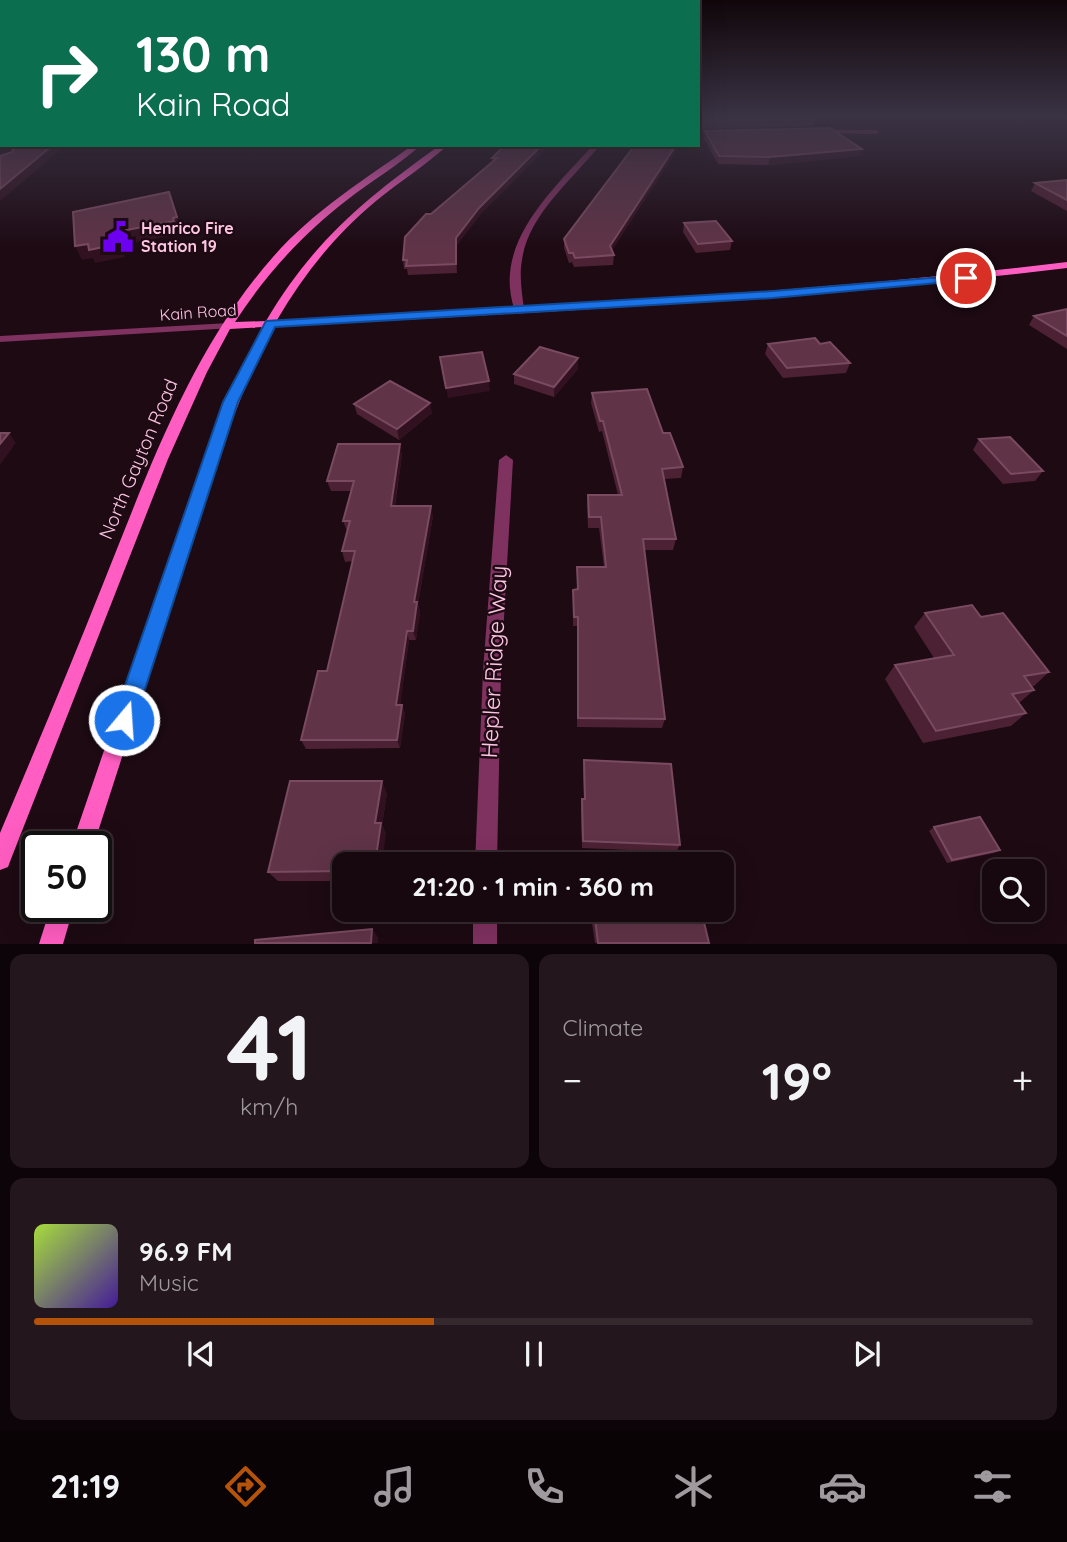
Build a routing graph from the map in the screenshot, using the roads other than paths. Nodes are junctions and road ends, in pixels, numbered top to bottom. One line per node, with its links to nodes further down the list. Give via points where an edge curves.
1 (398, 160): 7 (main road, North Gayton Road, via 305,230 276,260)
2 (425, 160): 6 (main road, via 327,242)
3 (585, 160): 5 (street, via 529,227 519,248 515,275)
4 (1067, 265): 5 (main road, Kain Road, via 887,286)
5 (519, 309): 6 (main road, Kain Road)
6 (270, 324): 7 (main road, Kain Road); 10 (main road, via 230,402)
7 (229, 326): 8 (street, Kain Road); 12 (main road, North Gayton Road, via 167,447)
8 (0, 339)
9 (506, 460): 11 (street, Hepler Ridge Way)
10 (87, 831)
11 (486, 852)
12 (0, 859)
13 (58, 922): 15 (main road)
14 (485, 922): 16 (street)
15 (51, 943)
16 (485, 943)

